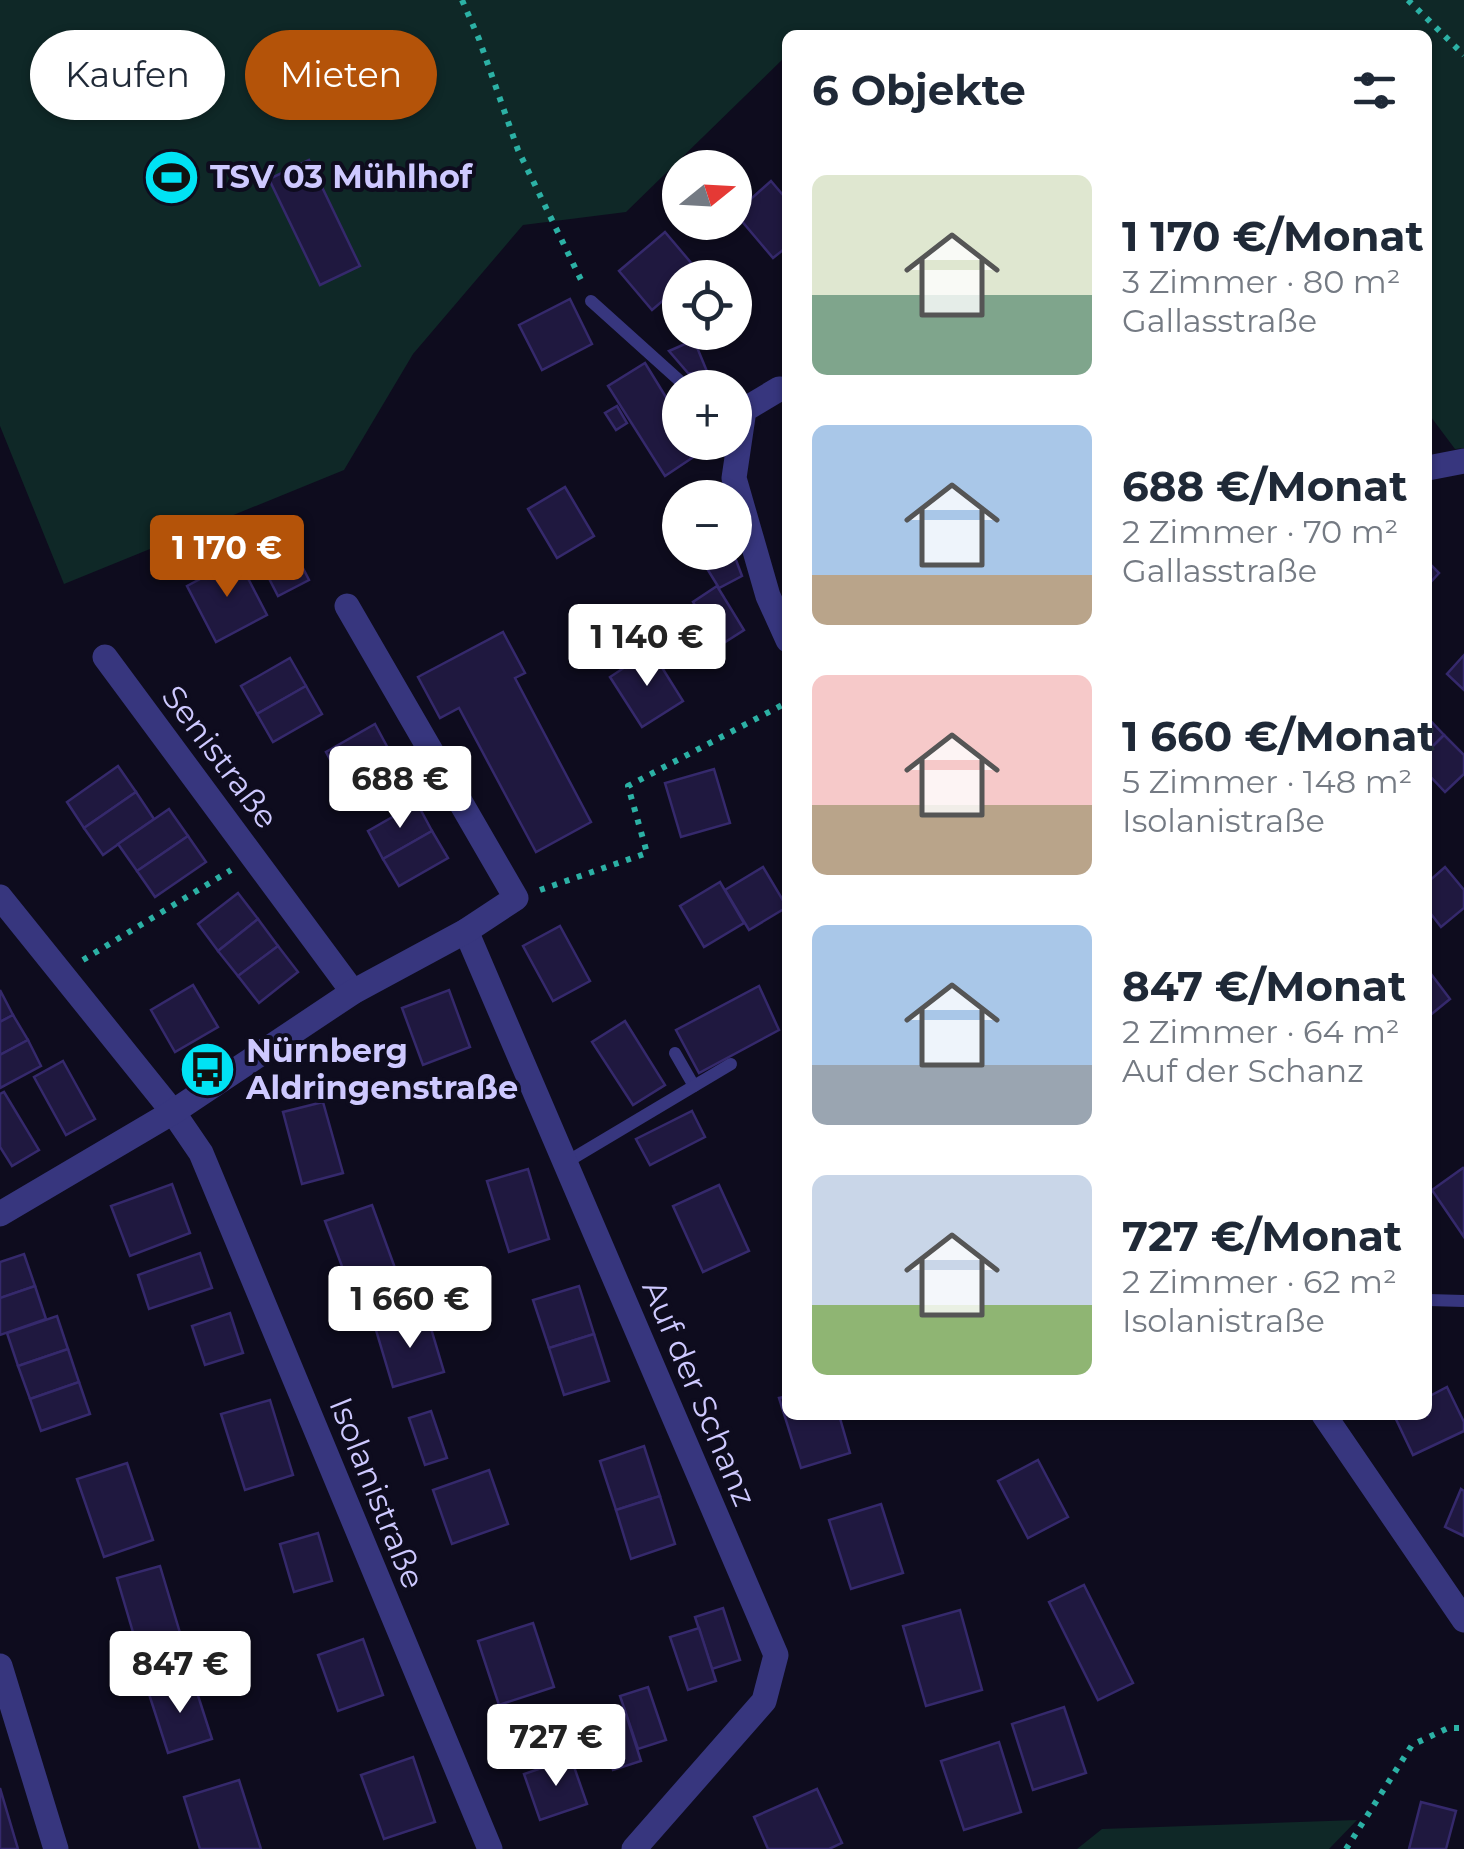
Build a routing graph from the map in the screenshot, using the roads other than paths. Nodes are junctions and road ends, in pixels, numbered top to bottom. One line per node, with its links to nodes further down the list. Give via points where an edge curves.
1 (591, 301): 2 (lane)
2 (668, 370)
3 (782, 389): 4 (street)
4 (752, 402)
5 (736, 460): 9 (street, via 734,478)
6 (1464, 461): 7 (street)
7 (1432, 467)
8 (346, 606): 12 (street, via 516,898)
9 (782, 627)
10 (105, 657): 13 (street, Senistraße)
11 (0, 897): 17 (street, Isolanistraße)
12 (466, 932): 13 (street); 18 (street, Auf der Schanz)
13 (353, 992): 17 (street)
14 (675, 1053): 16 (lane)
15 (731, 1064): 16 (lane)
16 (694, 1086): 18 (lane)
17 (173, 1112): 19 (street); 26 (street, Isolanistraße, via 201,1153)
18 (566, 1162): 27 (street, Auf der Schanz, via 776,1655 764,1701)
19 (0, 1214)
20 (1432, 1300): 21 (lane)
21 (1464, 1302)
22 (1327, 1420): 23 (street)
23 (1464, 1620)
24 (0, 1666): 25 (street)
25 (56, 1849)
26 (490, 1849)
27 (634, 1849)

